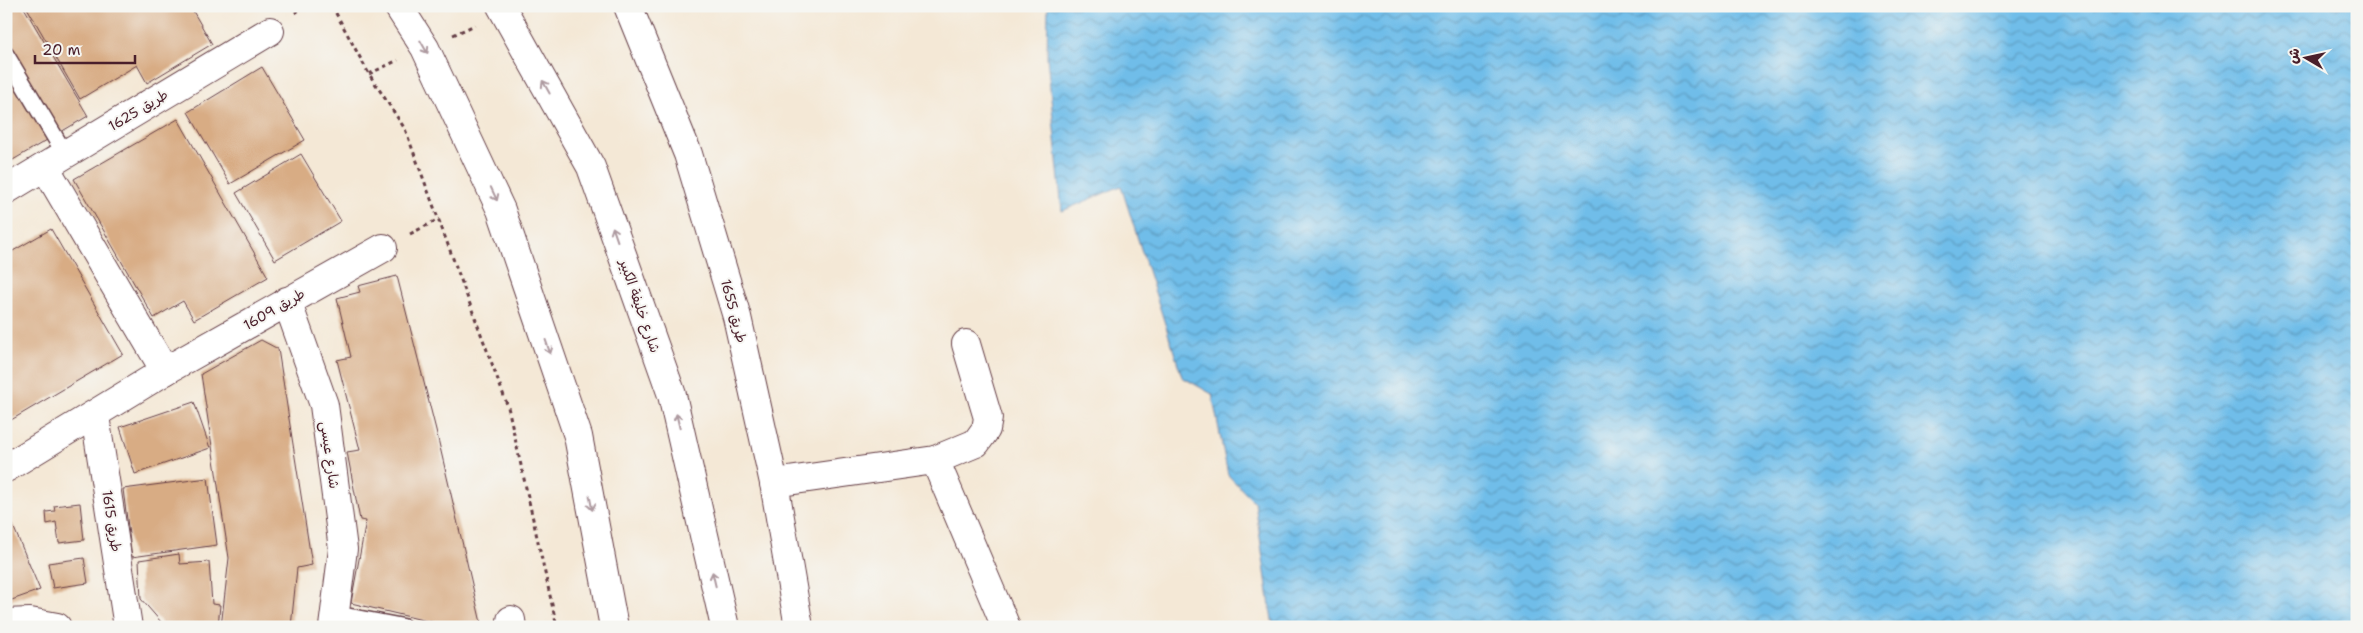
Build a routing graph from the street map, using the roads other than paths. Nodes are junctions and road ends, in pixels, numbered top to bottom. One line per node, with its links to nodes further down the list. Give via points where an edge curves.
1 (398, 6): 21 (street, one-way to 21, via 425,48 501,210 578,436)
2 (628, 6): 15 (street, طريق 1655, via 688,154 737,317)
3 (502, 9): 22 (street, شارع خليفة الكبير, one-way to 3, via 672,395 591,167)
4 (270, 31): 6 (street, طريق 1625)
5 (6, 55): 6 (lane)
6 (55, 160): 7 (street, طريق 1625); 11 (street)
7 (6, 190)
8 (383, 248): 9 (street, طريق 1609)
9 (287, 301): 11 (street, طريق 1609); 16 (street, شارع عيسى, via 324,405 343,549)
10 (966, 344): 13 (street, via 988,418 986,429 976,443)
11 (165, 372): 12 (street, طريق 1609)
12 (95, 416): 14 (street, طريق 1609); 19 (street, طريق 1615)
13 (935, 460): 15 (street); 24 (street)
14 (6, 468)
15 (774, 483): 23 (street, طريق 1655)
16 (334, 620): 20 (lane, شارع عيسى)
17 (6, 623): 18 (street, via 30,622)
18 (57, 627)
19 (128, 627)
20 (403, 627)
21 (614, 627)
22 (725, 627)
23 (799, 627)
24 (1006, 627)

